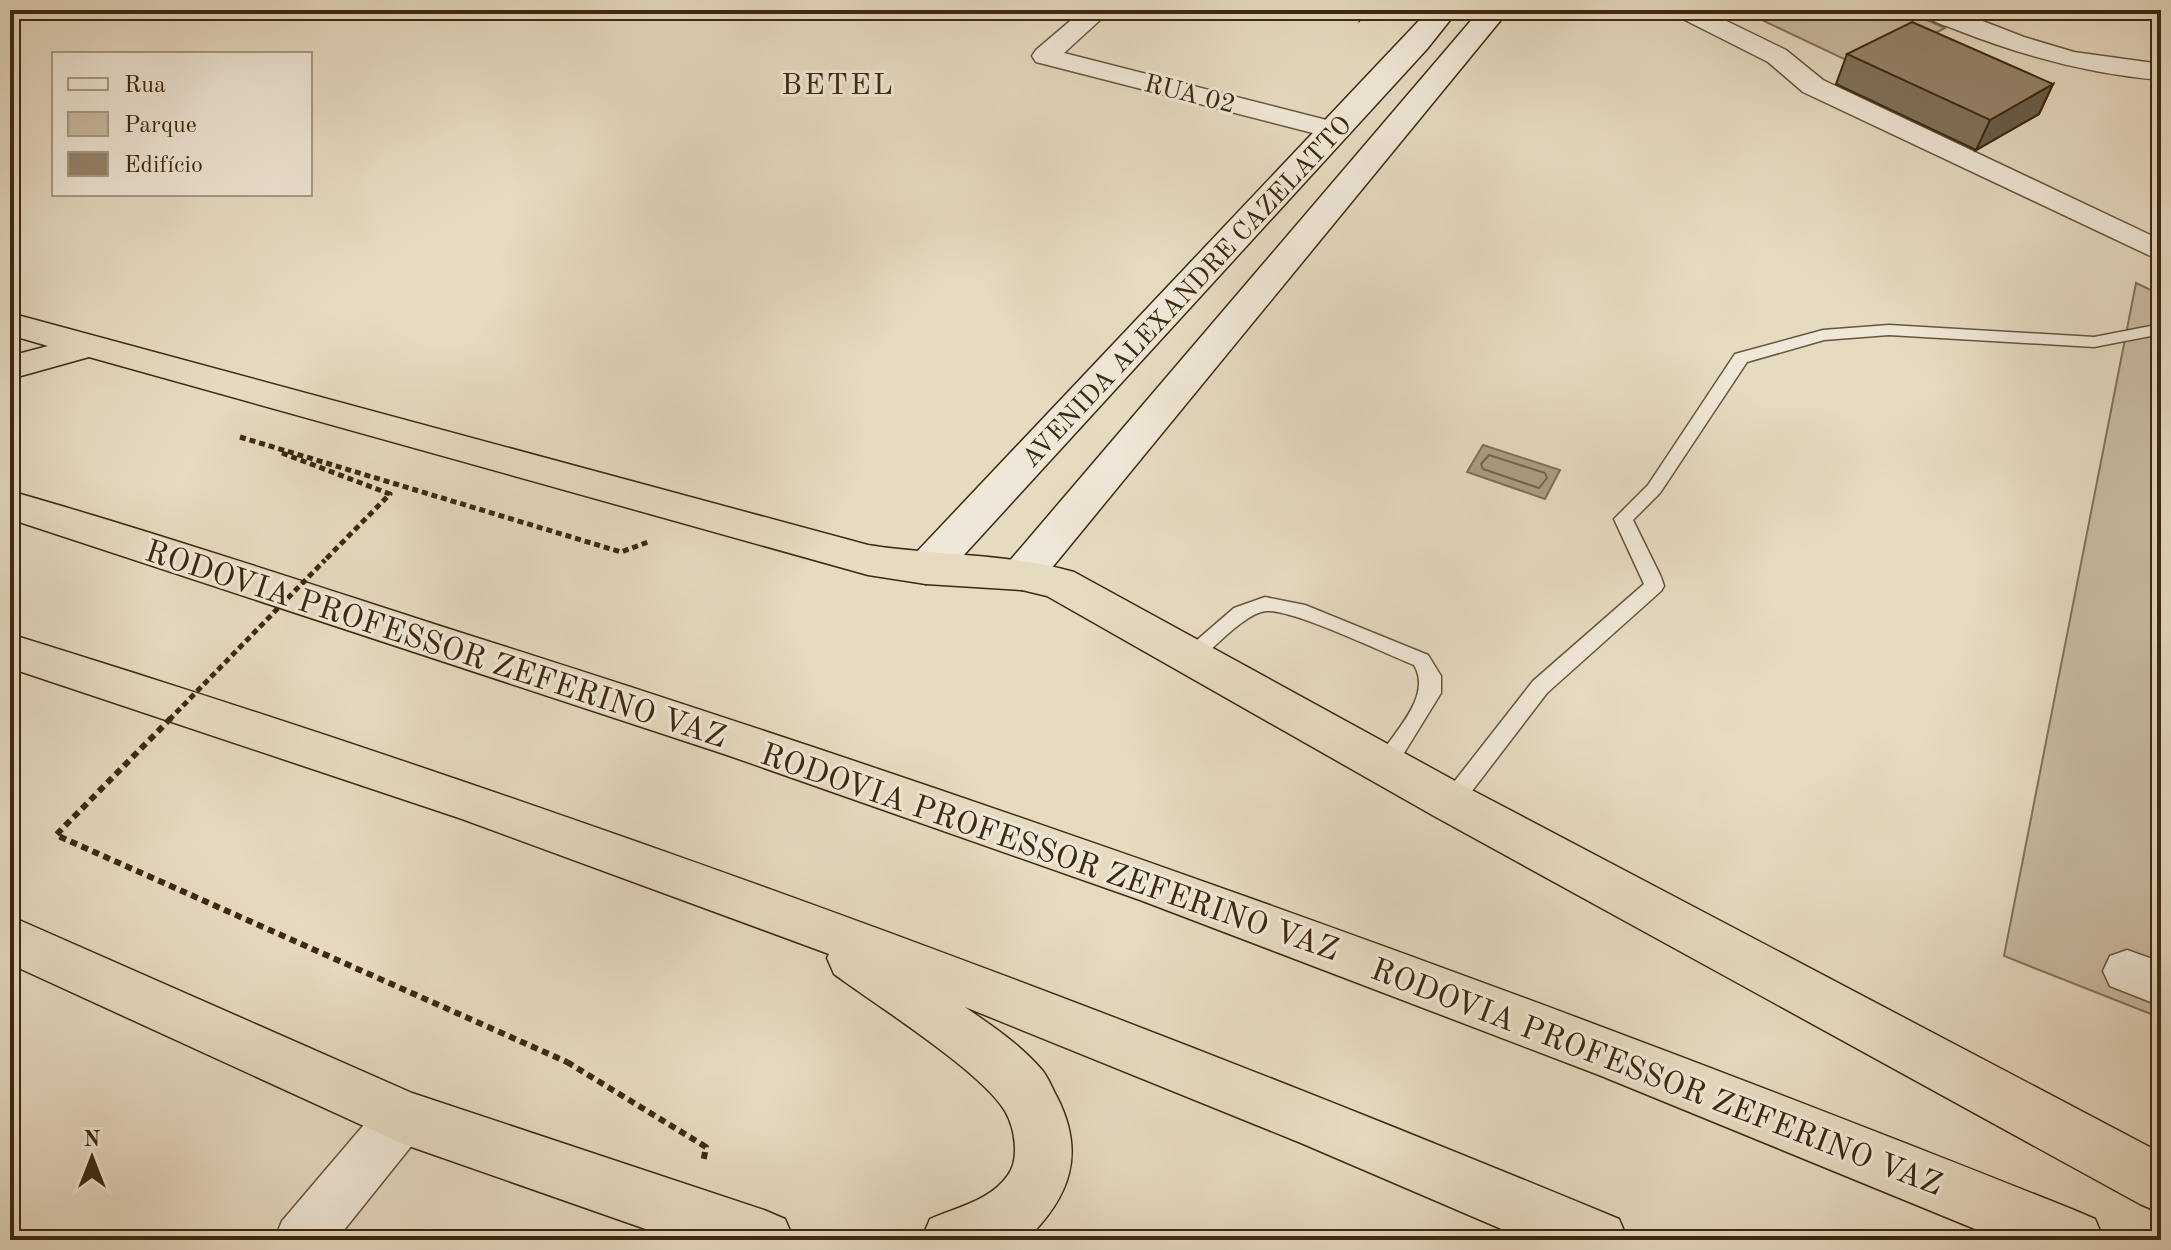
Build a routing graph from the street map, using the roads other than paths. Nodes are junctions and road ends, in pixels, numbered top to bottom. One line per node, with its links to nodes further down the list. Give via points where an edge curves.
1 (1098, 10): 8 (street, RUA 02, via 1045,56)
2 (1444, 10): 8 (main road, AVENIDA ALEXANDRE CAZELATTO)
3 (1495, 10): 16 (main road, AVENIDA ALEXANDRE CAZELATTO)
4 (1684, 10): 9 (street, via 1777,56 1813,86)
5 (1932, 10): 7 (street, via 2041,53 2105,67)
6 (1981, 10): 7 (street, via 2074,45)
7 (2161, 69)
8 (1336, 131): 15 (main road, AVENIDA ALEXANDRE CAZELATTO)
9 (2161, 252)
10 (10, 324): 12 (highway)
11 (2161, 329): 20 (lane, via 2094,342 1889,330 1823,335 1741,358 1654,489 1623,519 1654,586 1540,687)
12 (89, 346): 13 (highway); 15 (highway, via 868,560)
13 (10, 368)
14 (10, 505): 29 (highway, RODOVIA PROFESSOR ZEFERINO VAZ, via 849,777 1210,904 1783,1119)
15 (926, 569): 16 (highway)
16 (1022, 575): 18 (highway, via 1059,583)
17 (10, 651): 21 (highway, via 477,804)
18 (1189, 658): 19 (highway); 19 (lane, via 1241,613 1265,604 1298,610 1421,660 1431,676 1431,693)
19 (1385, 765): 20 (highway)
20 (1451, 802): 24 (highway)
21 (802, 921): 27 (highway, via 987,1054 1024,1090 1041,1125 1044,1162 1029,1196 1000,1223); 28 (highway, via 1422,1165)
22 (10, 939): 23 (highway)
23 (403, 1117): 25 (street); 26 (highway)
24 (2161, 1184)
25 (301, 1240)
26 (764, 1240)
27 (951, 1240)
28 (1598, 1240)
29 (2074, 1240)

